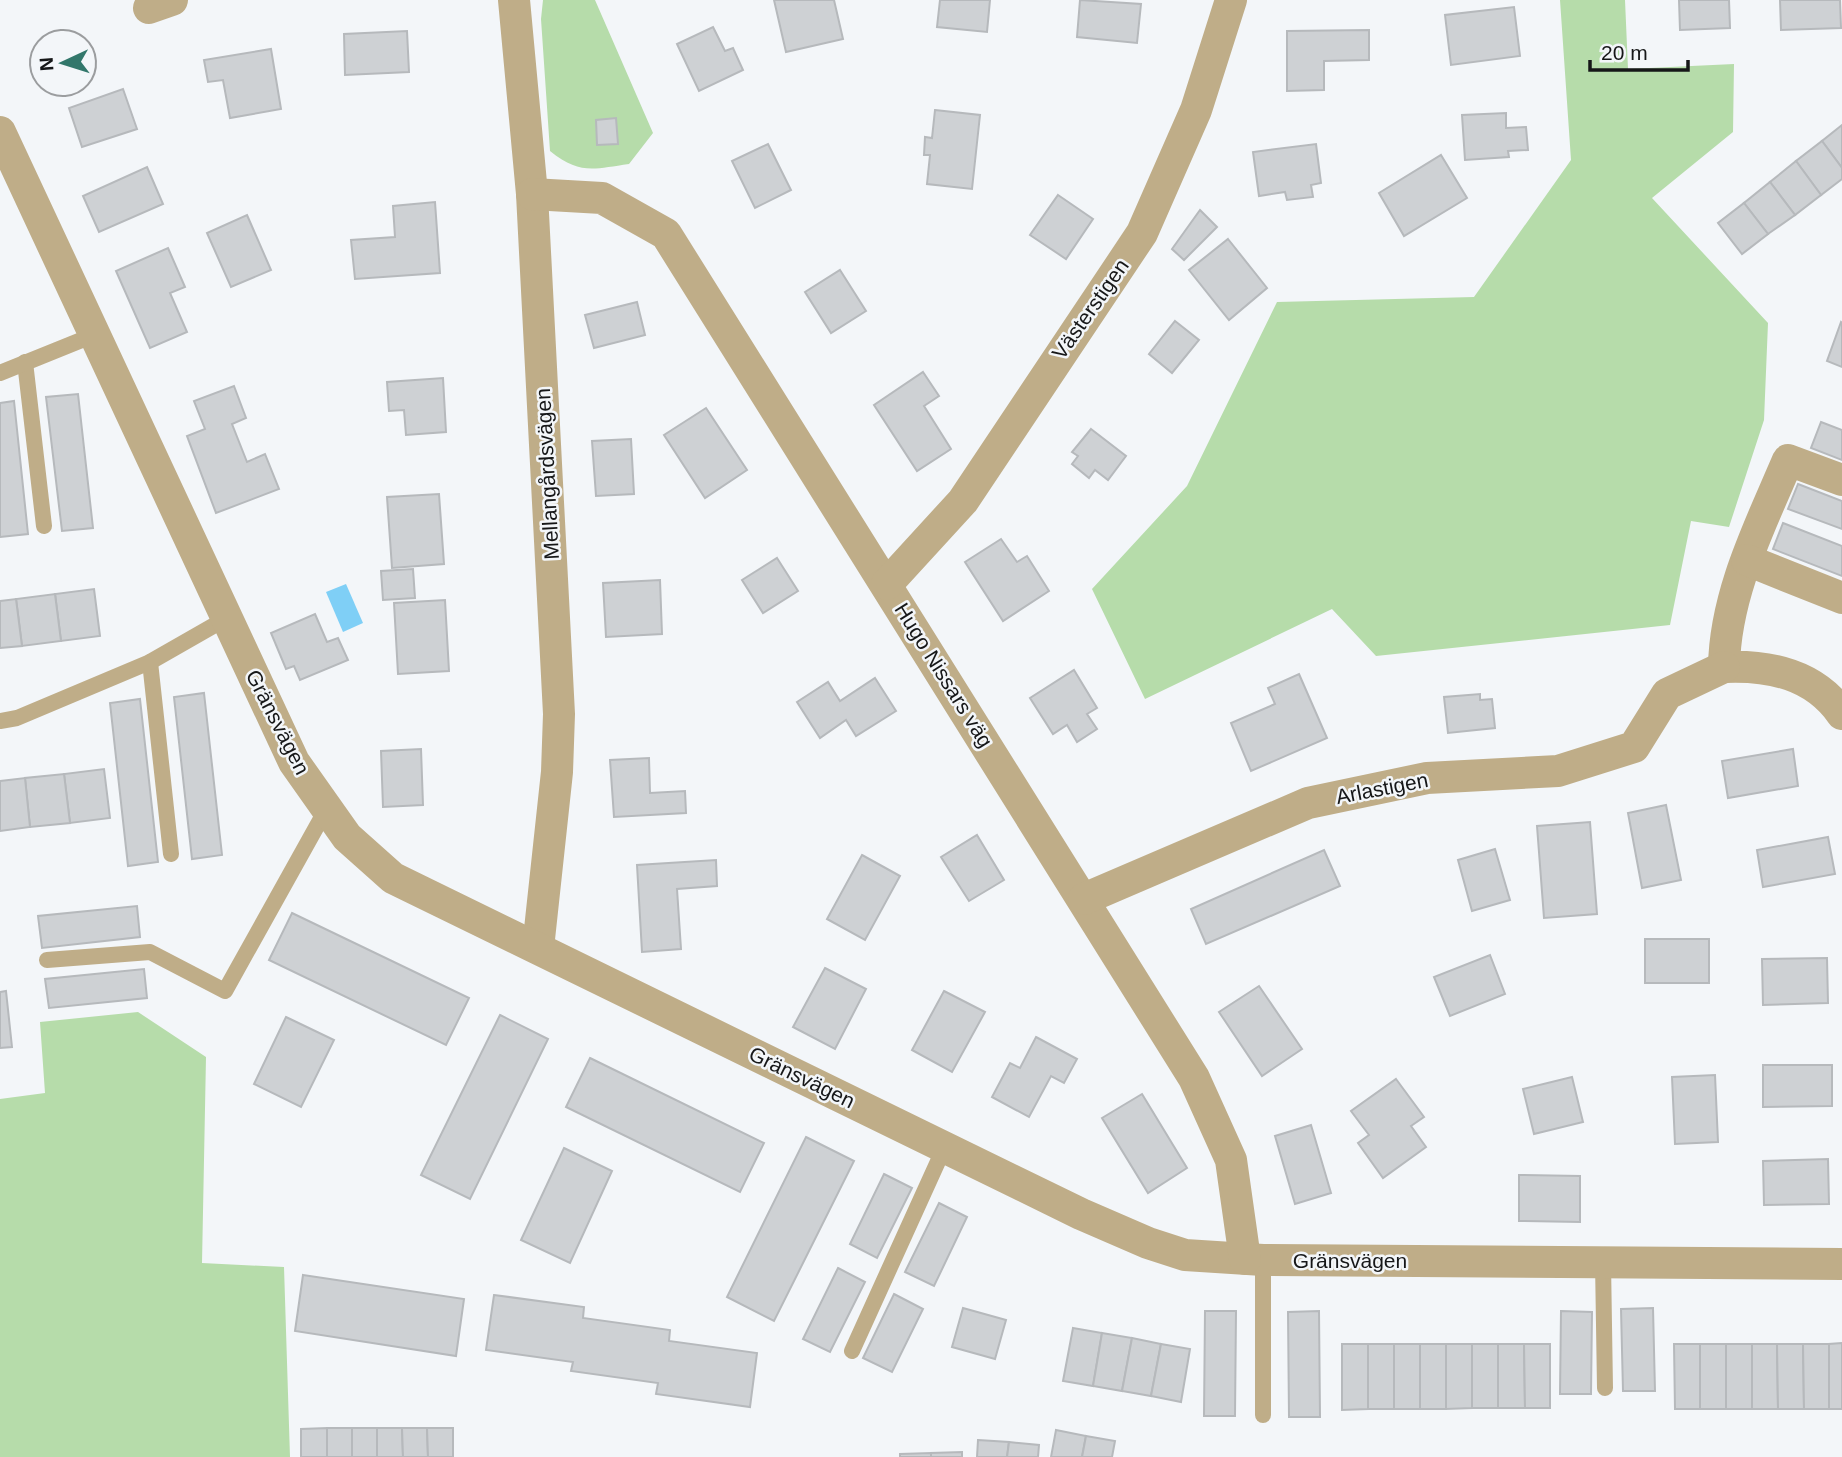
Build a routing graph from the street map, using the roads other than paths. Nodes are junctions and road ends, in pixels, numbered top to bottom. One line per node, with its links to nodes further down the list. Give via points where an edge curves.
1 (514, 0): 4 (street, Mellangårdsvägen)
2 (1231, 0): 11 (street, Västerstigen, via 1195,110 1142,233 962,501)
3 (0, 132): 5 (street, Gränsvägen)
4 (532, 194): 11 (street, Hugo Nissars väg, via 602,198 666,234); 21 (street, Mellangårdsvägen, via 559,714)
5 (94, 335): 6 (lane); 13 (street, Gränsvägen)
6 (25, 362): 7 (lane); 9 (lane)
7 (0, 373)
8 (1842, 480): 10 (street, via 1788,460)
9 (44, 526)
10 (1746, 560): 12 (street); 15 (street, via 1725,631)
11 (887, 584): 20 (street, Hugo Nissars väg)
12 (1842, 598)
13 (227, 618): 14 (lane); 18 (street, Gränsvägen, via 294,762)
14 (150, 662): 17 (lane); 19 (lane)
15 (1724, 667): 16 (street, via 1757,665 1788,671 1830,697); 20 (street, Arlastigen, via 1667,694 1634,747 1558,771 1427,778 1308,803)
16 (1842, 714)
17 (0, 721)
18 (327, 808): 21 (street, Gränsvägen, via 347,837 393,878); 22 (lane, via 225,991 150,952)
19 (171, 854)
20 (1084, 899): 24 (street, Hugo Nissars väg, via 1194,1078 1231,1160)
21 (538, 948): 23 (street, Gränsvägen)
22 (47, 960)
23 (945, 1146): 24 (street, Gränsvägen, via 1148,1243 1185,1255); 27 (lane)
24 (1254, 1260): 25 (street, Gränsvägen); 29 (lane)
25 (1603, 1262): 26 (street, Gränsvägen); 28 (lane)
26 (1842, 1264)
27 (852, 1351)
28 (1605, 1388)
29 (1263, 1415)

